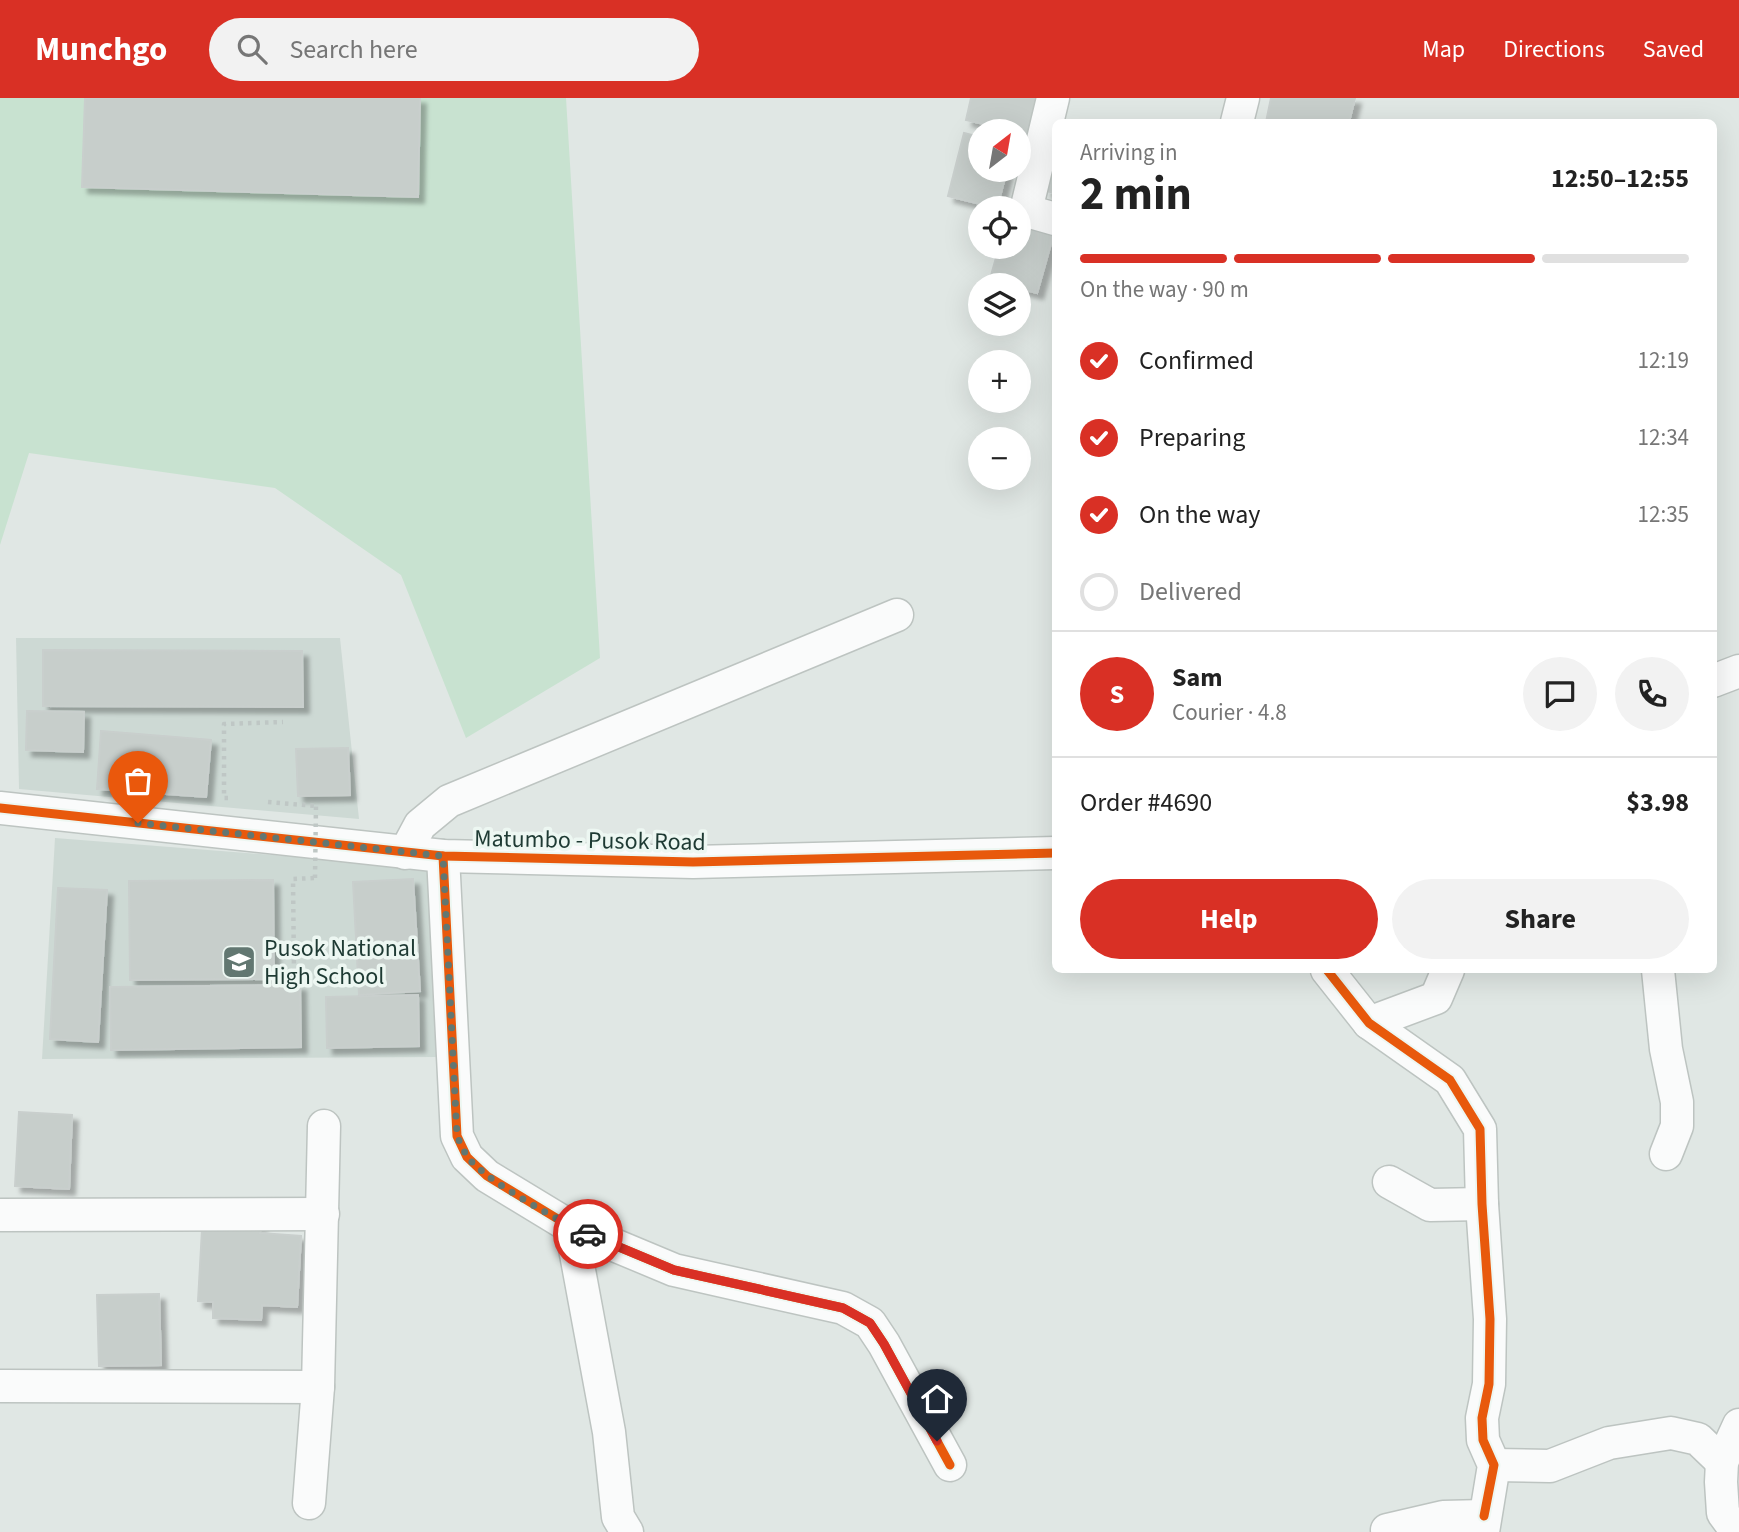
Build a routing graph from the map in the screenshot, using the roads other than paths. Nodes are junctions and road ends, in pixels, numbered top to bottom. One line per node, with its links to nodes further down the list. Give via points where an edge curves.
1 (1053, 98): 4 (street, via 1028,202 1034,213)
2 (1243, 98): 3 (street)
3 (1238, 119)
4 (1052, 218)
5 (897, 615): 9 (street, via 449,801 420,825)
6 (1739, 671): 7 (street)
7 (1717, 679)
8 (0, 808): 9 (street, Matumbo - Pusok Road)
9 (405, 853): 11 (street, Matumbo - Pusok Road)
10 (1052, 853): 11 (street, Matumbo - Pusok Road, via 693,862)
11 (443, 856): 22 (street, via 457,1136 467,1157 487,1176)
12 (1329, 973): 15 (street)
13 (1447, 973): 15 (street, via 1437,998)
14 (1658, 973): 17 (street, via 1677,1102 1677,1126)
15 (1369, 1023): 19 (street, via 1450,1080 1480,1129)
16 (324, 1126): 20 (street)
17 (1666, 1154)
18 (1389, 1182): 19 (street, via 1430,1205)
19 (1482, 1204): 28 (street, via 1490,1320 1483,1440)
20 (323, 1214): 21 (street); 24 (street)
21 (0, 1215)
22 (571, 1227): 27 (street, via 674,1270 843,1308 870,1323); 32 (street, via 609,1432 618,1517)
23 (0, 1386): 24 (street)
24 (318, 1387): 29 (street)
25 (1739, 1425): 26 (street)
26 (1722, 1462): 28 (street, via 1698,1439 1671,1433 1609,1443 1550,1466); 33 (street, via 1723,1513)
27 (950, 1465)
28 (1494, 1465): 30 (street)
29 (309, 1503)
30 (1484, 1524): 31 (street, via 1443,1517)
31 (1387, 1530)
32 (627, 1532)
33 (1737, 1532)

